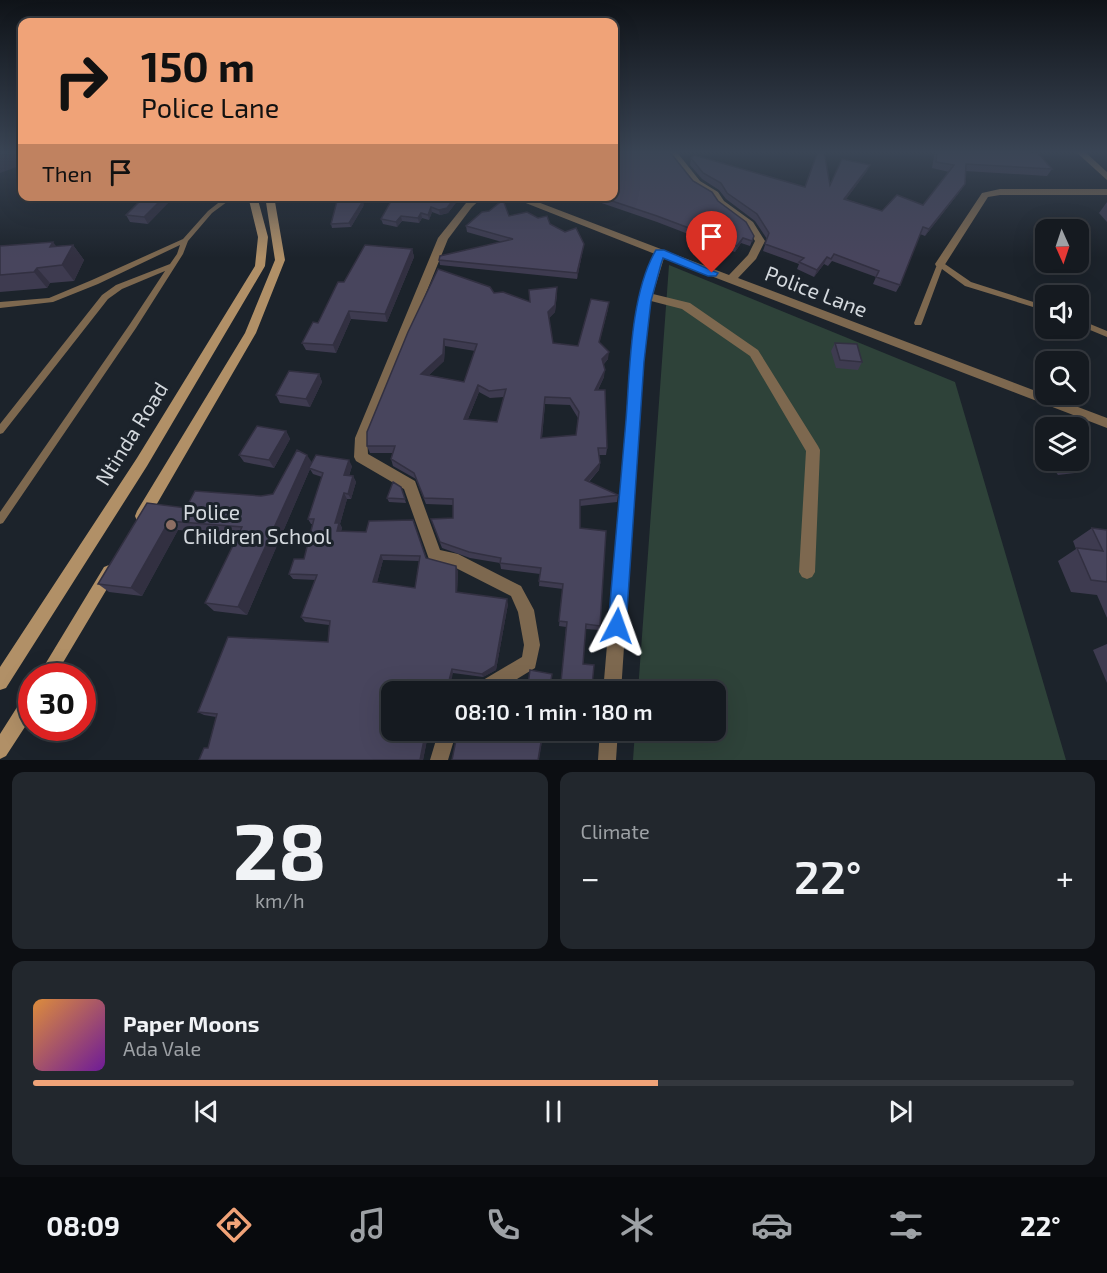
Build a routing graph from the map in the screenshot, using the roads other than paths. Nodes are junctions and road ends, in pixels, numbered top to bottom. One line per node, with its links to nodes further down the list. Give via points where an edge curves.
1 (703, 186): 12 (street, via 750,224 760,241)
2 (1107, 192): 10 (street, via 986,195)
3 (224, 201): 8 (lane)
4 (253, 201): 28 (main road, Ntinda Road, via 263,237 260,266 142,462)
5 (270, 201): 22 (main road, via 280,260 250,333)
6 (474, 201): 26 (street, via 443,238 361,438 360,450 361,457 410,486 435,556 471,567 516,591 522,599 532,645 529,662)
7 (525, 201): 9 (street, Police Lane)
8 (185, 240): 11 (lane); 14 (lane, via 50,300)
9 (660, 253): 12 (street, Police Lane); 13 (street)
10 (940, 264): 15 (lane, via 968,284); 16 (lane)
11 (172, 266): 20 (lane, via 119,286 105,297); 21 (lane)
12 (730, 280): 19 (street, Police Lane)
13 (647, 296): 24 (street, via 686,306 754,353 813,450); 27 (street, via 637,362)
14 (0, 305)
15 (1035, 305)
16 (918, 323)
17 (1089, 327): 18 (lane)
18 (1107, 334)
19 (1107, 423)
20 (0, 430)
21 (0, 520)
22 (138, 524)
23 (114, 564): 25 (main road)
24 (807, 572)
25 (54, 663)
26 (497, 681)
27 (613, 681)
28 (0, 682)
29 (18, 721): 32 (main road)
30 (445, 741): 33 (street)
31 (608, 741): 34 (street)
32 (0, 750)
33 (439, 760)
34 (607, 760)

